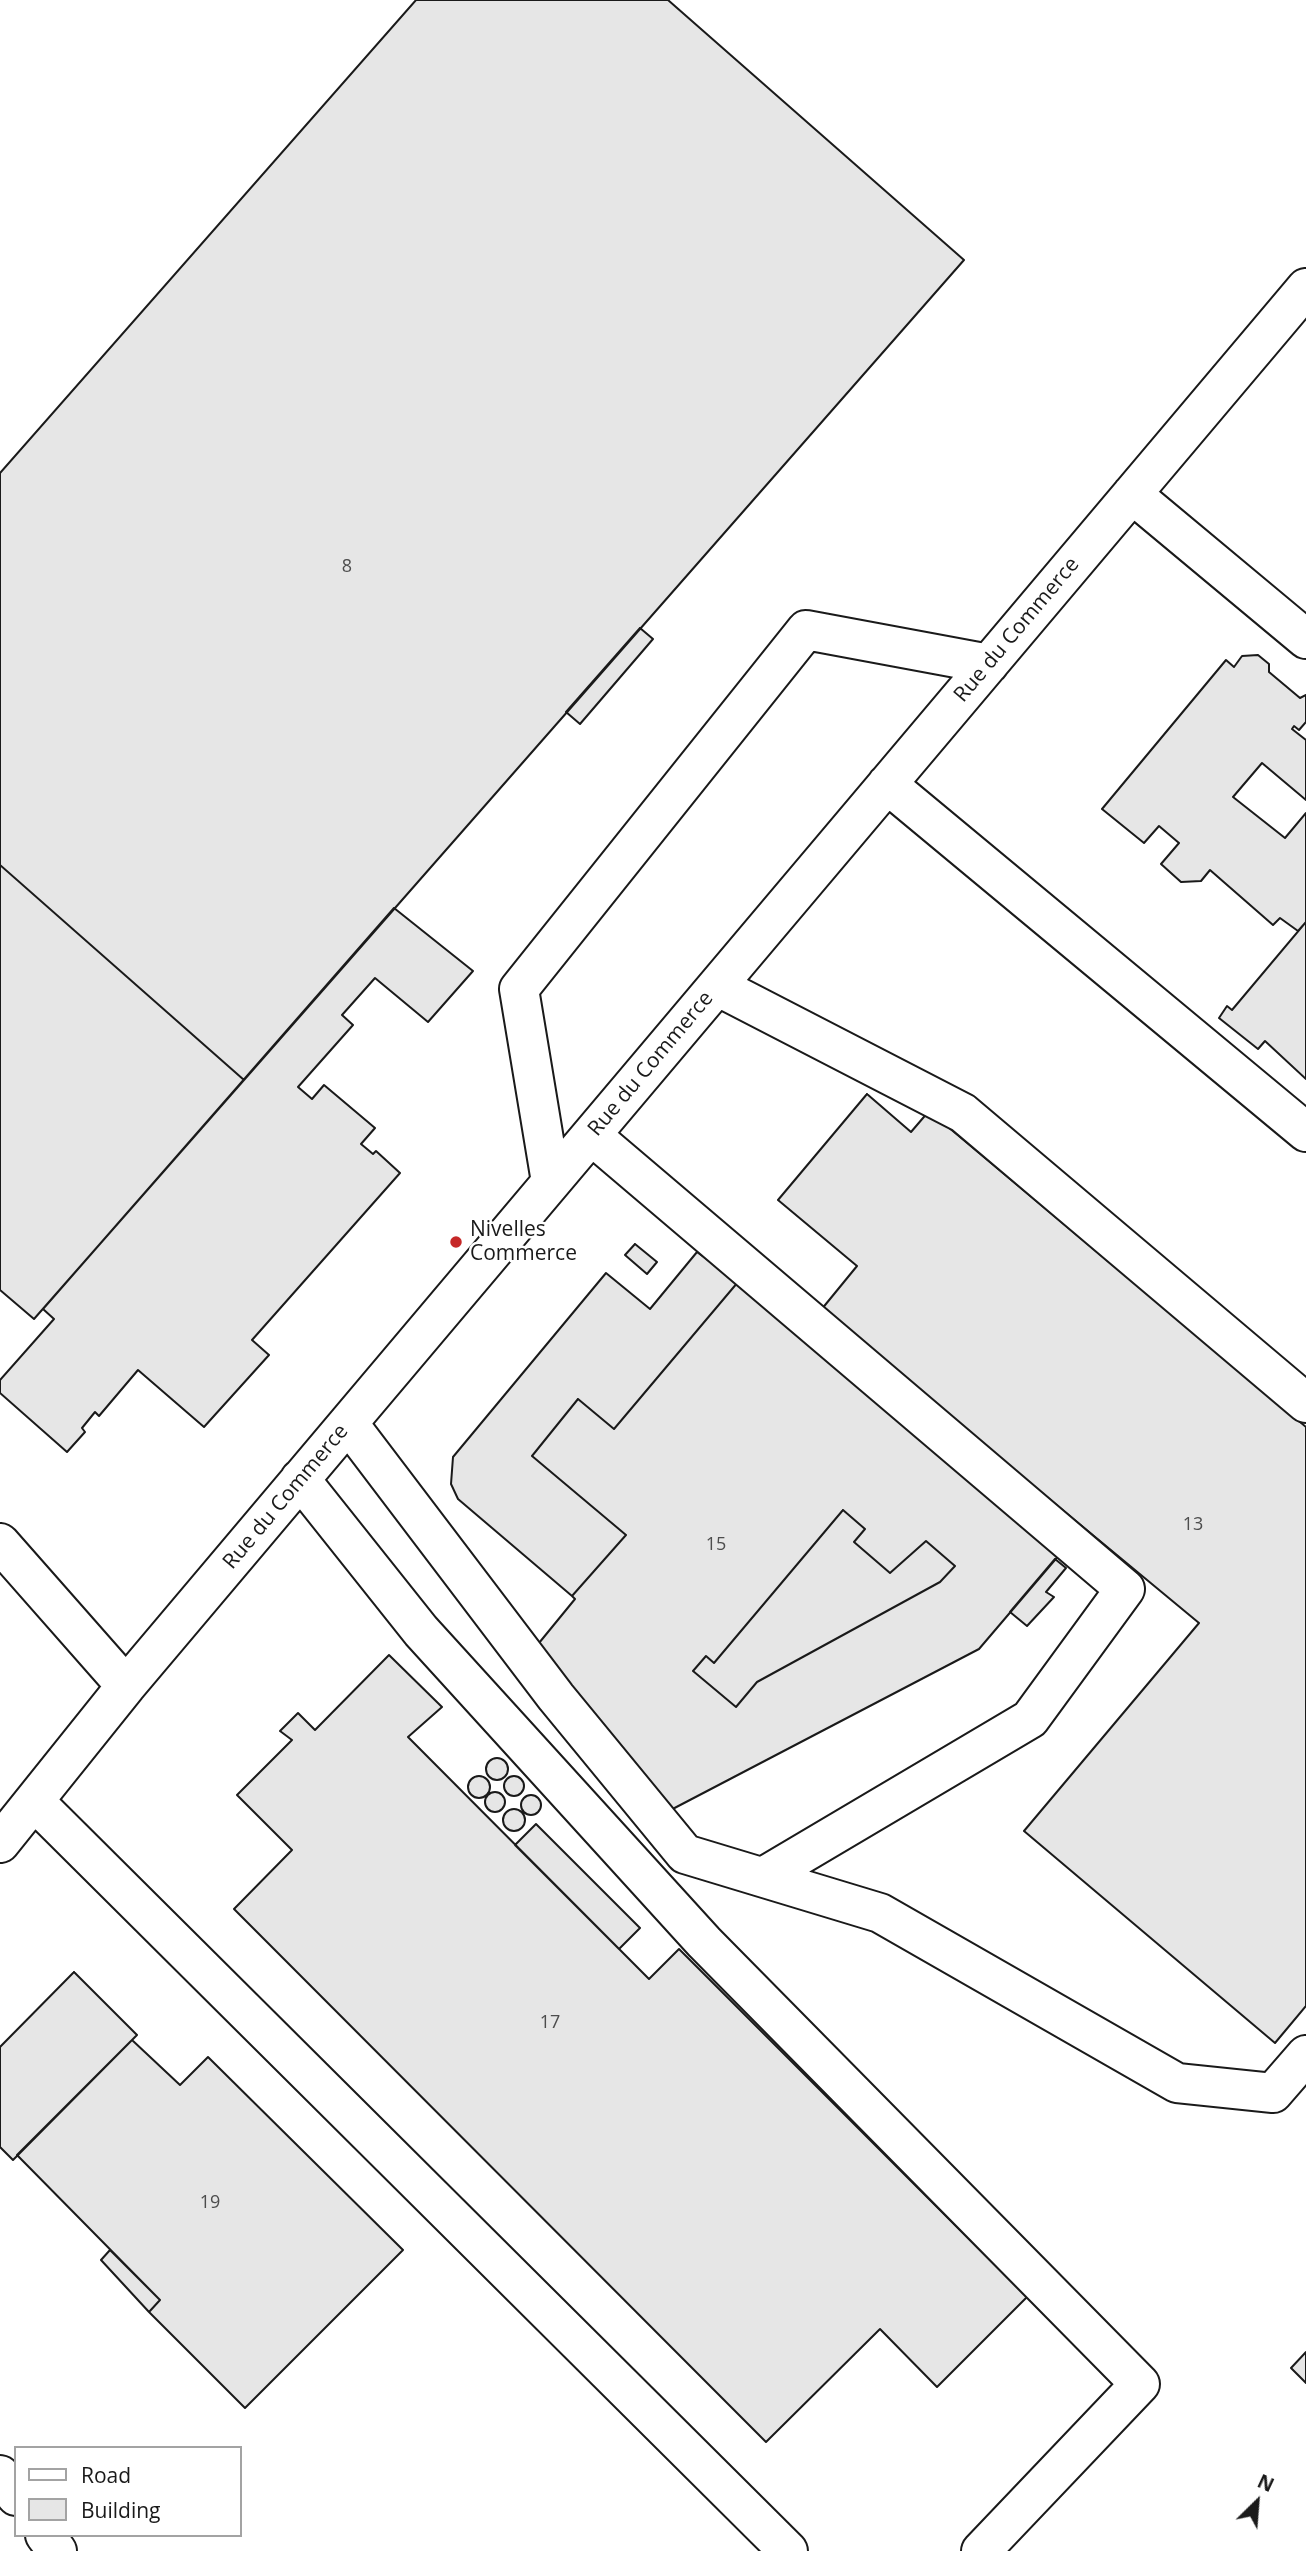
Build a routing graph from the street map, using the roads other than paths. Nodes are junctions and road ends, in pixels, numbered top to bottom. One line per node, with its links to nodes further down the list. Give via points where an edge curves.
1 (1306, 288): 2 (street, Rue du Commerce)
2 (1132, 494): 3 (street); 4 (street, Rue du Commerce)
3 (1306, 639)
4 (989, 664): 5 (street, Rue du Commerce); 9 (street, via 806,630 519,989)
5 (887, 784): 6 (street, Rue du Commerce); 7 (street)
6 (717, 986): 8 (street, Rue du Commerce); 10 (street, via 963,1113)
7 (1306, 1132)
8 (591, 1135): 9 (street, Rue du Commerce); 17 (street, via 1125,1590 1030,1719)
9 (551, 1182): 11 (street, Rue du Commerce)
10 (1306, 1403)
11 (348, 1423): 12 (street, Rue du Commerce); 17 (street, via 556,1697 685,1854)
12 (300, 1479): 14 (street, Rue du Commerce); 22 (street, via 421,1631 704,1942 1140,2384)
13 (0, 1543): 14 (street)
14 (126, 1686): 15 (street, Rue du Commerce)
15 (35, 1802): 16 (street, Rue du Commerce); 21 (street)
16 (0, 1843)
17 (763, 1877): 18 (street, via 880,1913 1177,2083 1273,2093)
18 (1306, 2054)
19 (0, 2475): 20 (street)
20 (14, 2493)
21 (788, 2551)
22 (981, 2551)

